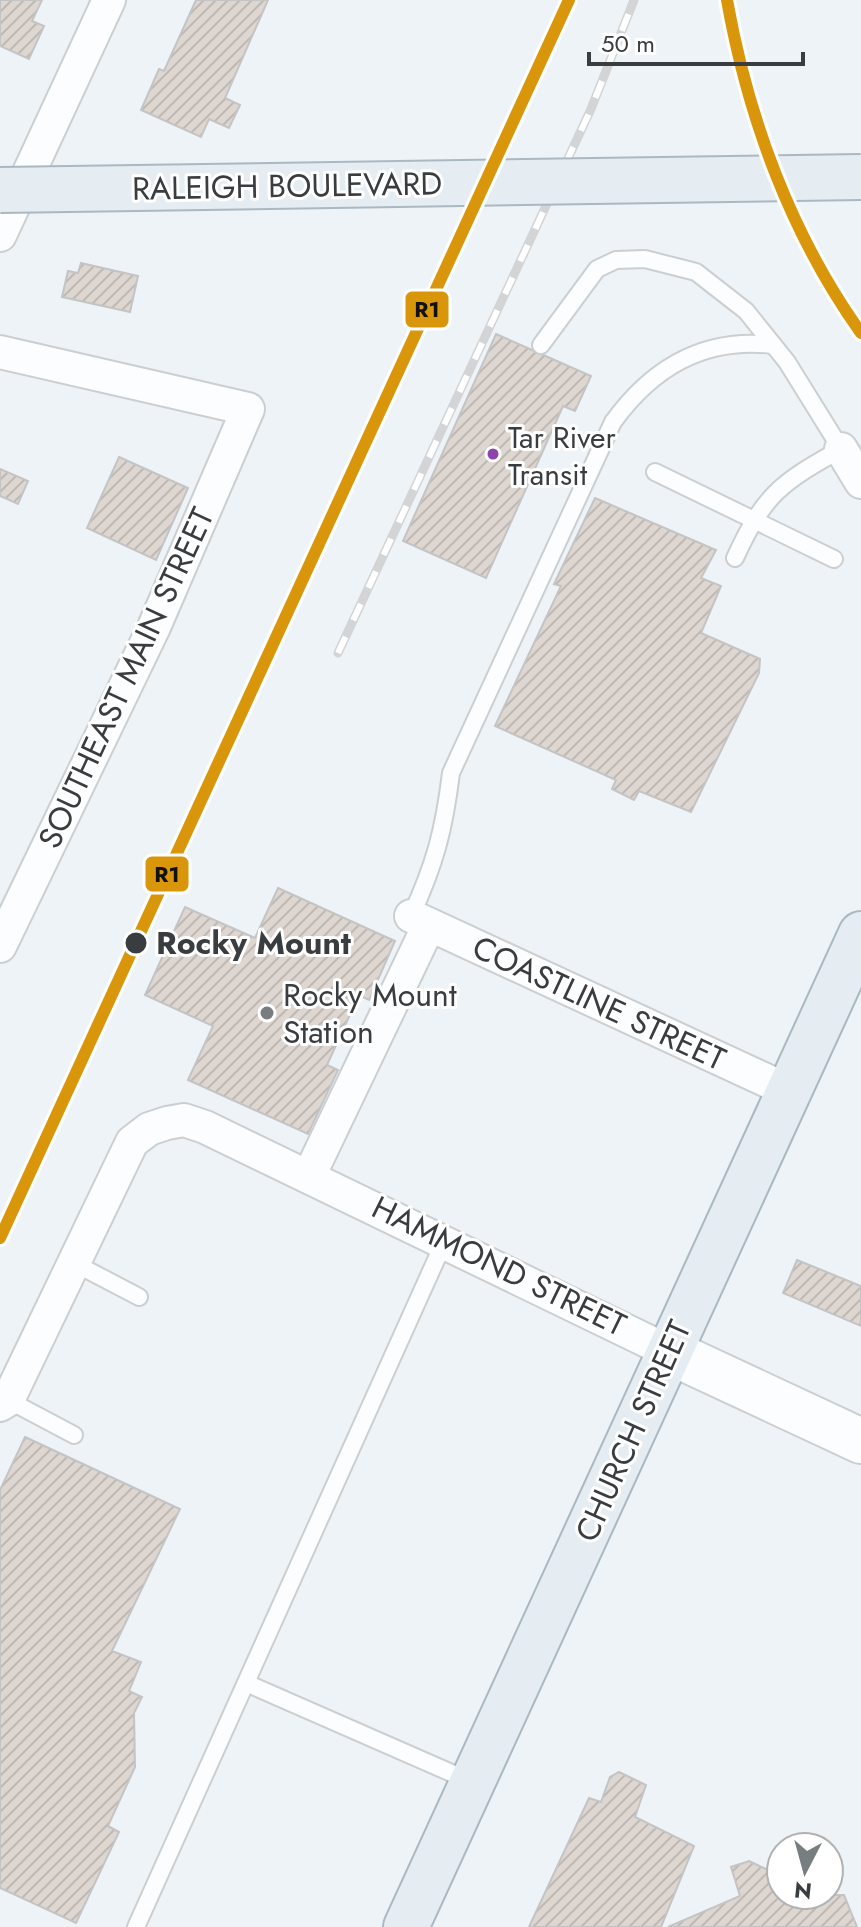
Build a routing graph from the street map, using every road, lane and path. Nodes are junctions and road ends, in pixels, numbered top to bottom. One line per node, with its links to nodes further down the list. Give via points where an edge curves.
1 (109, 0): 4 (street)
2 (861, 177): 3 (main road, RALEIGH BOULEVARD, bridge)
3 (0, 190)
4 (0, 235)
5 (541, 345): 6 (lane, via 597,269 616,260 645,259 696,272 746,311)
6 (773, 345): 8 (lane); 14 (lane, via 737,341 680,361 632,396 613,422 451,773 445,826)
7 (0, 352): 16 (street, SOUTHEAST MAIN STREET, via 248,409 154,627)
8 (841, 449): 10 (street); 11 (lane, via 785,481)
9 (655, 472): 11 (lane)
10 (861, 482)
11 (752, 521): 12 (lane); 13 (lane)
12 (735, 558)
13 (834, 559)
14 (420, 921): 17 (street, COASTLINE STREET); 18 (street)
15 (861, 934): 17 (main road, CHURCH STREET)
16 (0, 946)
17 (787, 1090): 22 (main road, CHURCH STREET)
18 (310, 1174): 19 (street, HAMMOND STREET); 20 (street, HAMMOND STREET, via 184,1120 149,1129 132,1142)
19 (445, 1240): 22 (street, HAMMOND STREET); 26 (lane)
20 (74, 1263): 21 (lane); 23 (street, HAMMOND STREET)
21 (139, 1297)
22 (670, 1352): 25 (street, HAMMOND STREET); 27 (main road, CHURCH STREET)
23 (4, 1403): 24 (lane)
24 (74, 1435)
25 (861, 1441)
26 (246, 1683): 27 (lane); 28 (lane)
27 (473, 1782): 29 (main road, CHURCH STREET)
28 (136, 1927)
29 (406, 1927)

